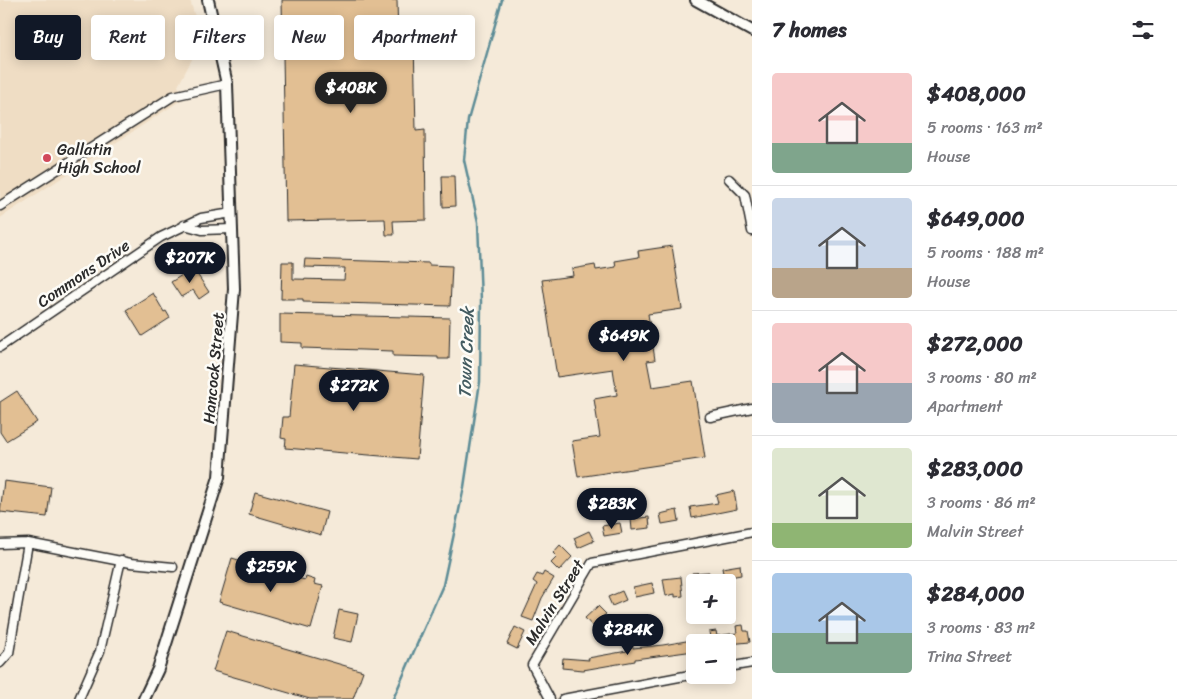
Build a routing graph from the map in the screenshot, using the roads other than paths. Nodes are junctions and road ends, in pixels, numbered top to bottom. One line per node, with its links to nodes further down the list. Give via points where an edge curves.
1 (208, 0): 4 (street, Hancock Street)
2 (696, 0): 3 (street)
3 (752, 31)
4 (227, 84): 6 (street, via 173,96); 7 (street, Hancock Street)
5 (729, 178): 10 (street, via 745,195)
6 (0, 206)
7 (232, 214): 8 (street, Commons Drive, via 201,218); 9 (street, Hancock Street)
8 (184, 225): 9 (street, via 202,230); 11 (street, Commons Drive, via 161,237)
9 (232, 229): 24 (street, Hancock Street, via 234,289 219,476 158,669)
10 (752, 232)
11 (0, 346)
12 (752, 408): 13 (street)
13 (710, 417)
14 (752, 532): 25 (street, Malvin Street, via 592,563 532,666)
15 (28, 543): 16 (street); 17 (street); 19 (street, via 9,653)
16 (0, 544)
17 (121, 560): 18 (street); 23 (street, via 100,651)
18 (173, 567)
19 (0, 663)
20 (752, 663): 21 (street)
21 (736, 666)
22 (686, 676): 26 (street)
23 (79, 699)
24 (144, 699)
25 (550, 699)
26 (563, 699)

